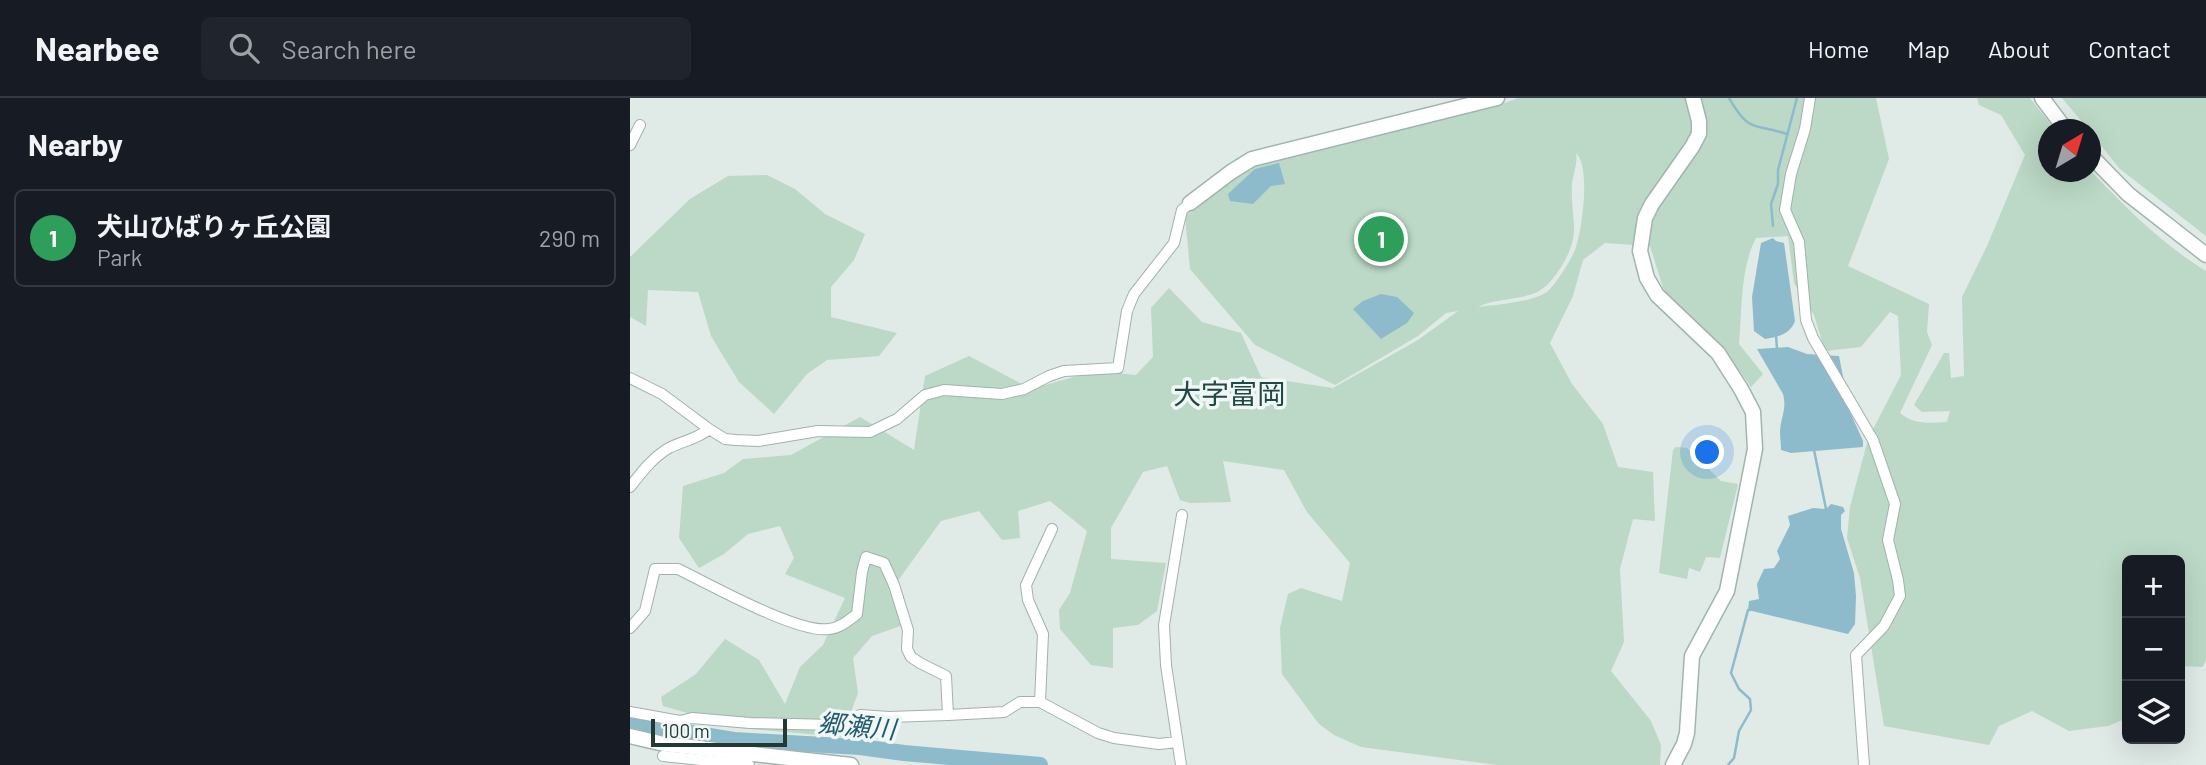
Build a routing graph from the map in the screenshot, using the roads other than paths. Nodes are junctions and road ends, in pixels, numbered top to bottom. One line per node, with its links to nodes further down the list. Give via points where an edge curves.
1 (1497, 98): 9 (street, via 1252,159)
2 (1693, 98): 26 (street, via 1699,134 1652,204 1640,251 1657,295 1718,353 1741,389 1752,412 1755,449 1727,591 1692,656 1687,733)
3 (1810, 98): 27 (street, via 1785,210 1799,242 1809,329 1874,440 1895,504 1888,540 1900,596 1884,626 1856,654)
4 (2042, 98): 5 (street)
5 (2058, 119)
6 (640, 124): 7 (street)
7 (630, 145)
8 (2101, 166): 10 (street, via 2128,194)
9 (1190, 204): 12 (street, via 1182,210 1169,252 1134,294 1118,368 1064,370 1002,394 936,391 890,423 864,434 818,431 758,441 725,439)
10 (2206, 256)
11 (630, 378): 12 (street, via 662,394)
12 (709, 429): 13 (street, via 667,449)
13 (630, 487)
14 (1182, 515): 21 (street, via 1164,625)
15 (1052, 529): 17 (street, via 1026,585 1043,634)
16 (630, 628): 19 (street, via 645,611 655,569 670,568 748,605 827,630 857,614 866,558 884,563 894,585 911,657 946,677)
17 (1040, 702): 19 (street, via 1020,702 1004,712); 21 (street, via 1114,738)
18 (630, 712): 19 (street, via 680,721 833,725 860,715)
19 (948, 715)
20 (630, 736): 22 (street)
21 (1177, 742): 25 (street)
22 (663, 755): 23 (street); 24 (street)
23 (749, 765)
24 (850, 765)
25 (1181, 765)
26 (1673, 765)
27 (1864, 765)

